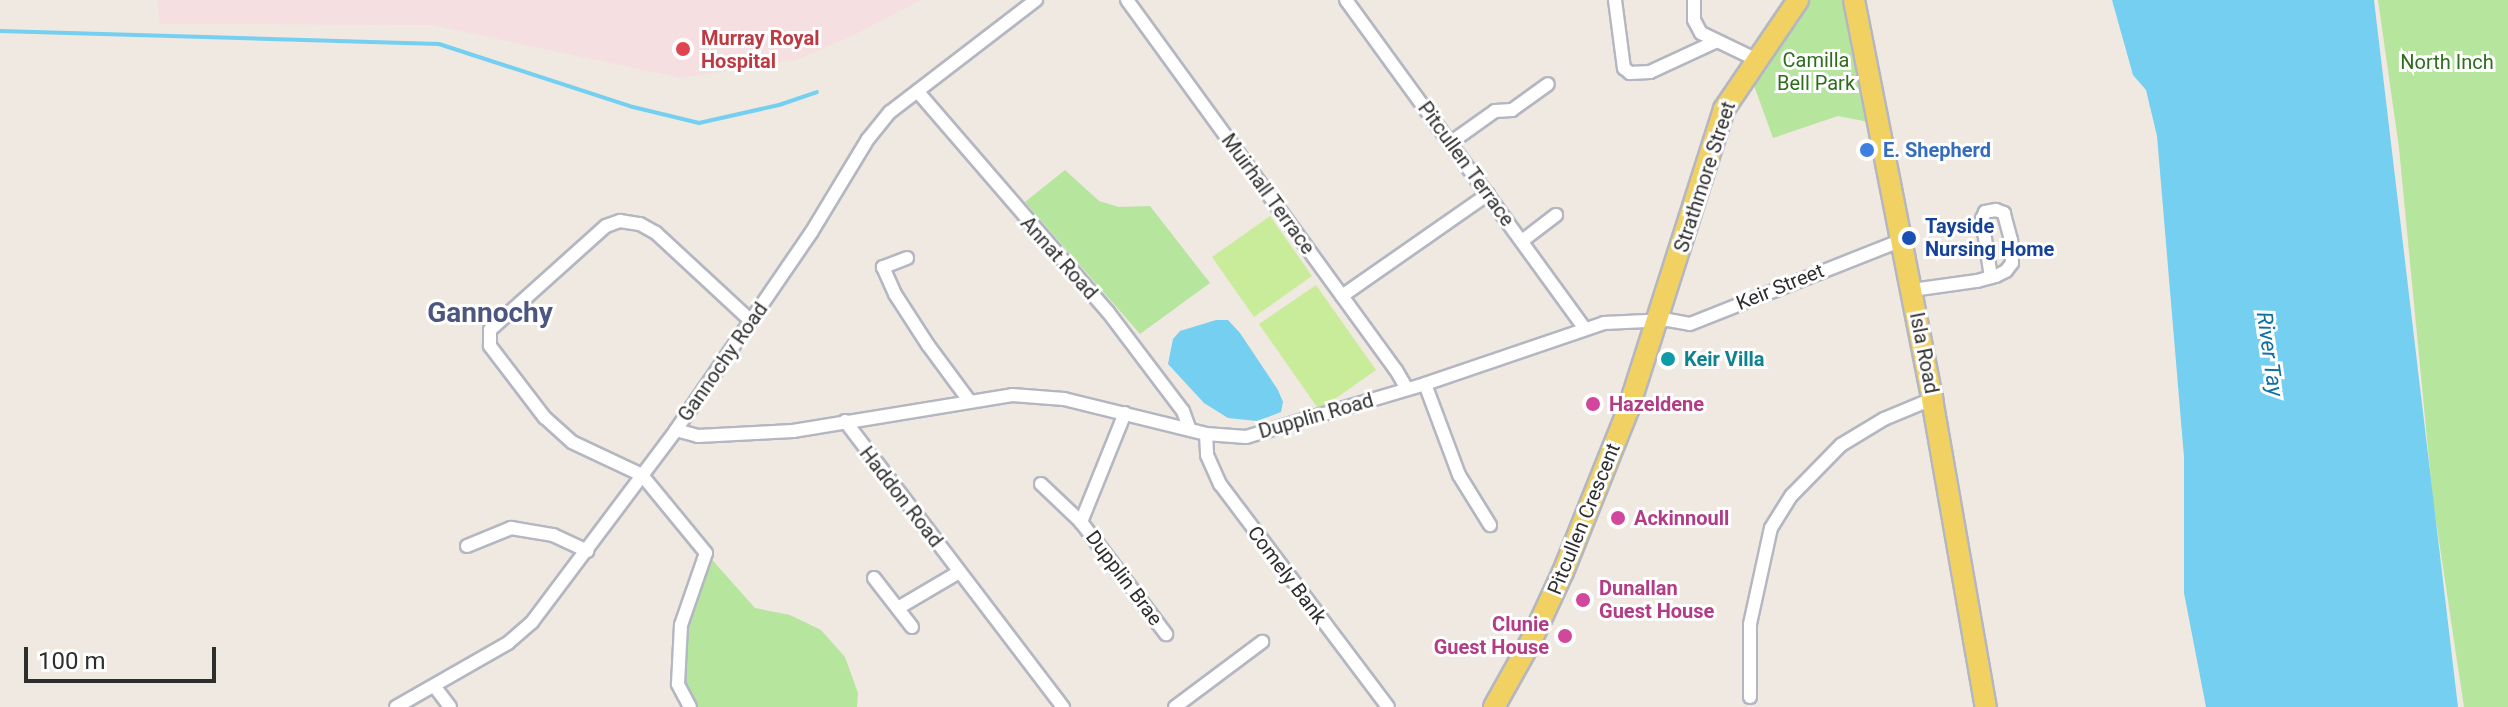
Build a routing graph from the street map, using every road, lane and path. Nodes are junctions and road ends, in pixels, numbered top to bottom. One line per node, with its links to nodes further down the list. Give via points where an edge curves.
1 (1036, 0): 11 (street, Gannochy Road)
2 (1127, 0): 20 (street, Muirhall Terrace)
3 (1615, 0): 8 (street, via 1626,72 1650,72)
4 (1694, 0): 8 (street, via 1696,25)
5 (1798, 0): 9 (main road, Strathmore Street)
6 (1854, 0): 15 (main road, Isla Road)
7 (1353, 2): 12 (street, Pitcullen Terrace)
8 (1715, 42): 9 (street)
9 (1755, 59): 22 (main road, Strathmore Street, via 1724,109)
10 (1548, 84): 12 (street, via 1512,110 1495,111)
11 (918, 92): 21 (street, Gannochy Road, via 890,112 868,139); 31 (street, Annat Road, via 1108,312 1183,411)
12 (1450, 143): 13 (street, Pitcullen Terrace)
13 (1488, 194): 16 (street, Pitcullen Terrace); 20 (street)
14 (1556, 215): 16 (street)
15 (1902, 240): 19 (main road, Isla Road); 22 (street, Keir Street, via 1690,324)
16 (1522, 241): 23 (street, Pitcullen Terrace)
17 (907, 258): 26 (street, via 883,267 911,320)
18 (1991, 277): 18 (street, via 2012,263 2007,222 1996,210 1985,212 1982,219); 19 (street)
19 (1912, 290): 27 (main road, Isla Road)
20 (1342, 296): 25 (street, Muirhall Terrace)
21 (751, 321): 30 (street, Gannochy Road); 33 (street, via 656,233 620,221 606,226 490,330 490,346 545,418 572,442)
22 (1657, 323): 23 (street, Dupplin Road, via 1604,323); 53 (main road, Pitcullen Crescent, via 1569,558)
23 (1585, 329): 24 (street, Dupplin Road)
24 (1425, 384): 25 (street, Dupplin Road); 36 (street, via 1459,475)
25 (1407, 389): 32 (street, Dupplin Road, via 1246,437)
26 (968, 399): 28 (street, Dupplin Road, via 1051,398); 29 (street, Dupplin Road)
27 (1932, 399): 46 (street, via 1841,445 1792,495 1771,528 1750,624); 54 (main road, Isla Road)
28 (1125, 413): 31 (street, Dupplin Road); 35 (street, Dupplin Brae)
29 (845, 421): 30 (street, Dupplin Road, via 744,435 698,436); 39 (street, Haddon Road)
30 (676, 430): 33 (street, Gannochy Road)
31 (1190, 430): 32 (street, Dupplin Road)
32 (1206, 434): 52 (street, Comely Bank, via 1207,455 1220,484)
33 (642, 475): 38 (street, Gannochy Road); 49 (street, via 706,553 681,625 678,684)
34 (1041, 484): 35 (street, Dupplin Brae)
35 (1081, 522): 43 (street, Dupplin Brae)
36 (1490, 525)
37 (467, 546): 38 (street, via 511,528 553,535)
38 (587, 551): 45 (street, Gannochy Road, via 522,632)
39 (959, 572): 41 (street); 50 (street, Haddon Road)
40 (874, 578): 41 (street)
41 (898, 608): 42 (street)
42 (912, 627)
43 (1166, 634)
44 (1262, 642): 51 (street)
45 (435, 687): 47 (street, Gannochy Road); 48 (street)
46 (1750, 697)
47 (396, 707)
48 (450, 707)
49 (690, 707)
50 (1063, 707)
51 (1175, 707)
52 (1388, 707)
53 (1494, 707)
54 (1986, 707)

